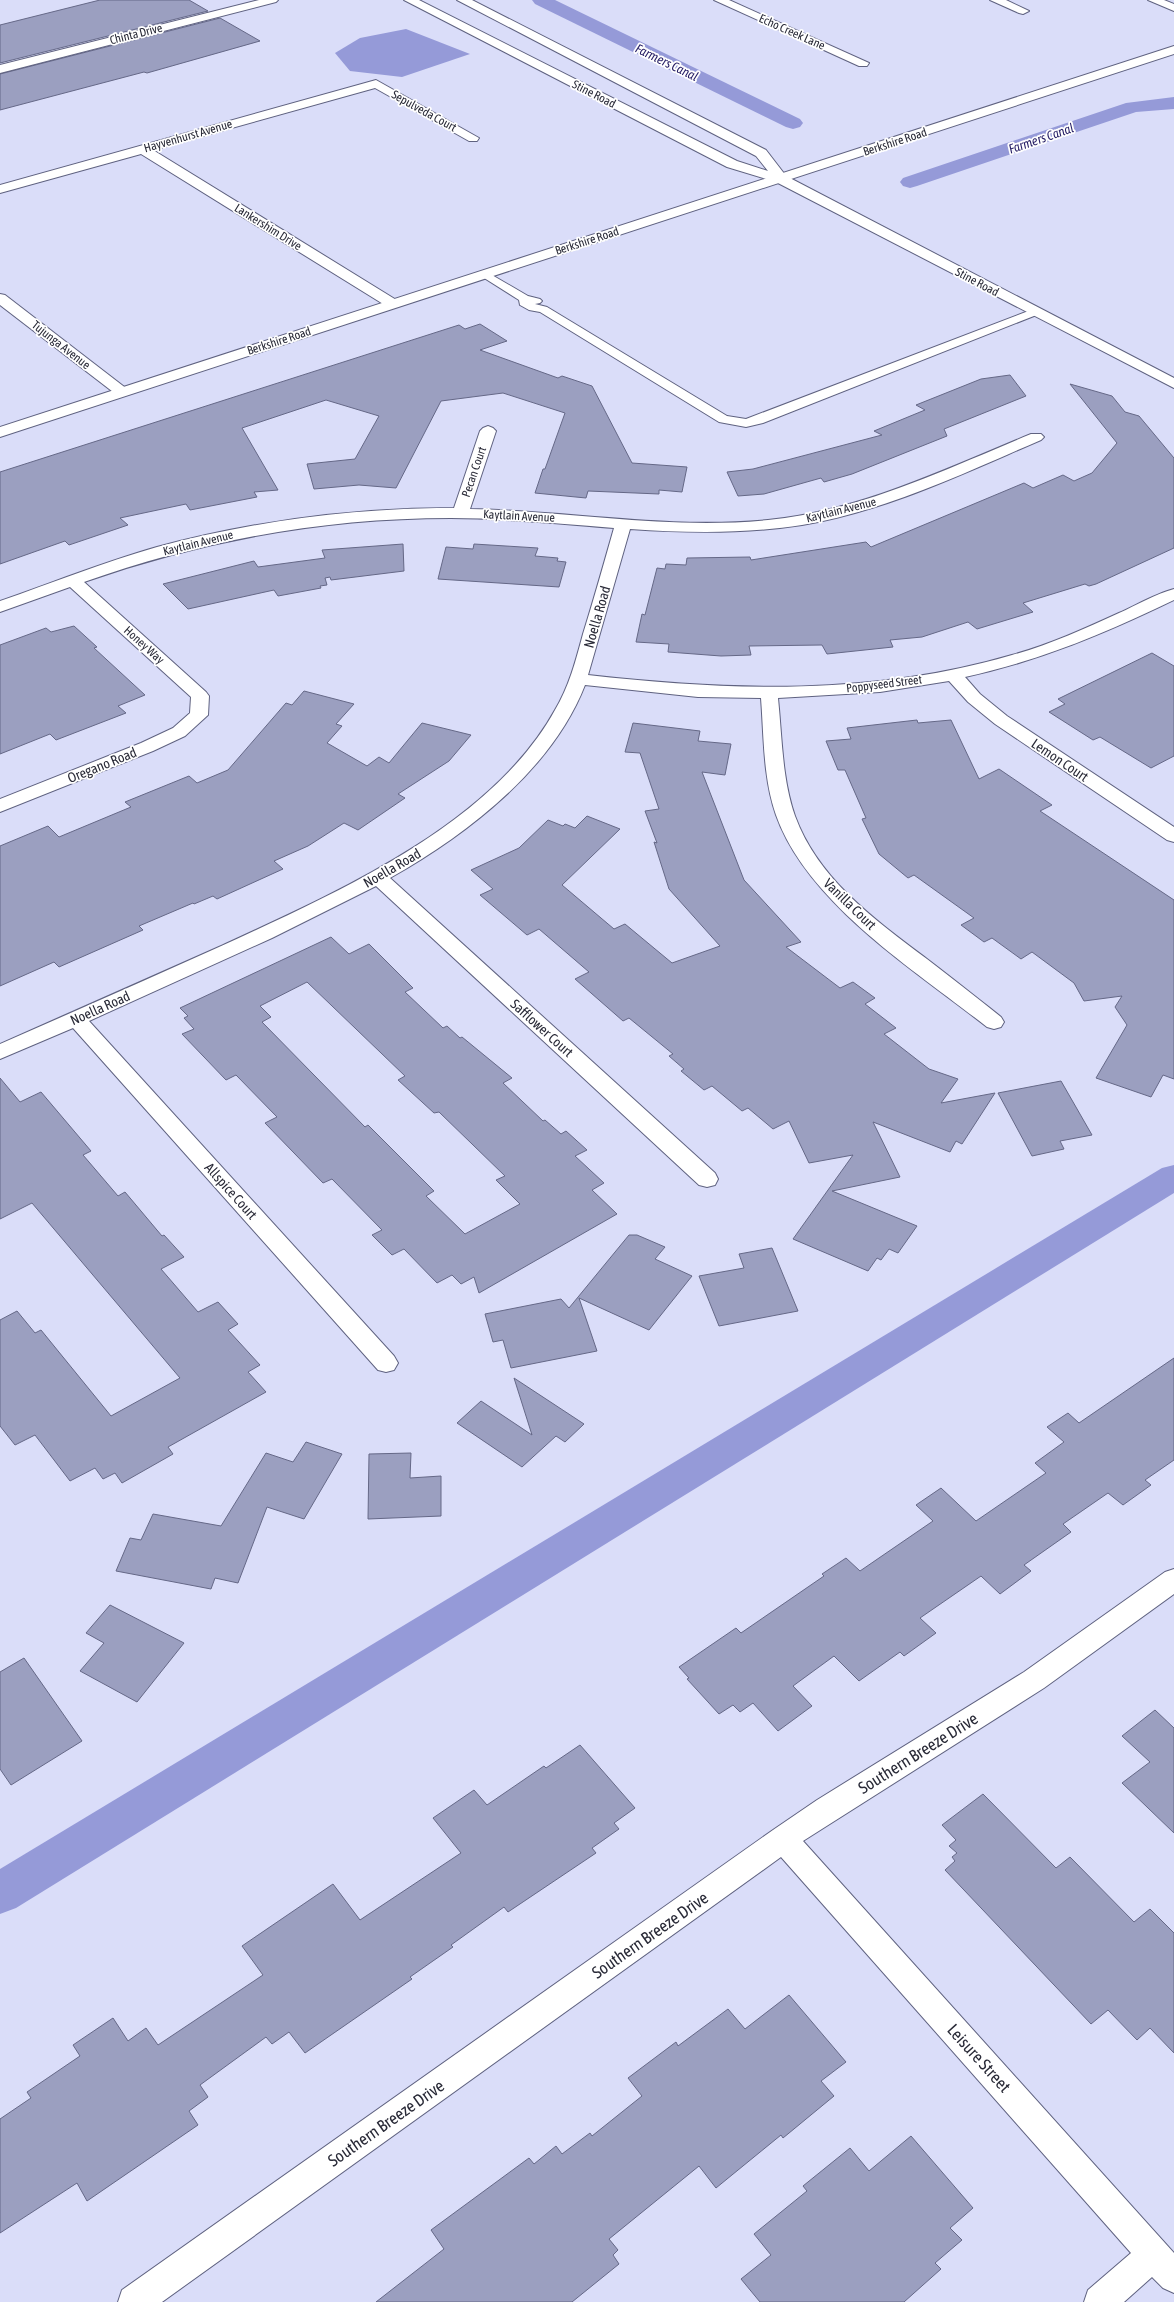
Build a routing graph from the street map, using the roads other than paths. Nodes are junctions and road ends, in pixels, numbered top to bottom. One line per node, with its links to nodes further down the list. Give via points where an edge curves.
1 (272, 0): 12 (street, Chinta Drive)
2 (410, 0): 16 (street, Stine Road, via 732,164)
3 (462, 0): 16 (street, Stine Road, via 761,153)
4 (743, 0): 7 (street)
5 (996, 0): 9 (street)
6 (1154, 0): 8 (street)
7 (724, 2): 11 (street, Echo Creek Lane)
8 (1174, 8)
9 (1023, 11)
10 (1174, 50): 16 (street, Berkshire Road)
11 (863, 64)
12 (0, 69)
13 (376, 84): 14 (street, Sepulveda Court); 15 (street, Hayvenhurst Avenue)
14 (473, 138)
15 (142, 149): 17 (street, Hayvenhurst Avenue); 20 (street, Lankershim Drive)
16 (781, 179): 18 (street, Berkshire Road); 21 (street, Stine Road)
17 (0, 189)
18 (485, 274): 20 (street, Berkshire Road); 21 (lane, via 525,299 524,303 533,308 543,309 723,419 746,423)
19 (0, 298): 23 (street, Tujunga Avenue)
20 (393, 304): 23 (street, Berkshire Road)
21 (1035, 312): 22 (street, Stine Road)
22 (1174, 384)
23 (122, 392): 25 (street, Berkshire Road)
24 (488, 431): 27 (street, Pecan Court)
25 (0, 432)
26 (1036, 437): 28 (street, Kaytlain Avenue, via 885,499 807,520 728,528)
27 (460, 513): 28 (street, Kaytlain Avenue); 29 (street, Kaytlain Avenue, via 351,517 246,531 136,559)
28 (623, 524): 33 (street, Noella Road)
29 (73, 581): 31 (street, Kaytlain Avenue); 35 (street, Honey Way, via 200,696)
30 (1174, 594): 32 (street, Poppyseed Street, via 1068,642 1018,659)
31 (0, 607)
32 (953, 675): 34 (street, Poppyseed Street, via 833,691); 37 (street, Lemon Court, via 974,698 1001,720)
33 (579, 679): 34 (street, Poppyseed Street, via 674,689); 38 (street, Noella Road, via 559,720 534,754 503,787 471,815 426,848)
34 (769, 693): 40 (street, Vanilla Court, via 780,787 786,815 800,847 825,884 856,914)
35 (199, 715): 36 (street, Oregano Road, via 179,732 147,747)
36 (0, 806)
37 (1174, 836)
38 (377, 877): 39 (street, Noella Road, via 329,904); 42 (street, Safflower Court)
39 (76, 1019): 41 (street, Noella Road); 43 (street, Allspice Court)
40 (994, 1022)
41 (0, 1052)
42 (707, 1179)
43 (386, 1363)
44 (1174, 1580): 45 (street, Southern Breeze Drive, via 1034,1680)
45 (783, 1839): 46 (street, Leisure Street); 48 (street, Southern Breeze Drive)
46 (1154, 2254): 47 (street, Leisure Street); 49 (street)
47 (1174, 2277)
48 (134, 2302)
49 (1100, 2302)

